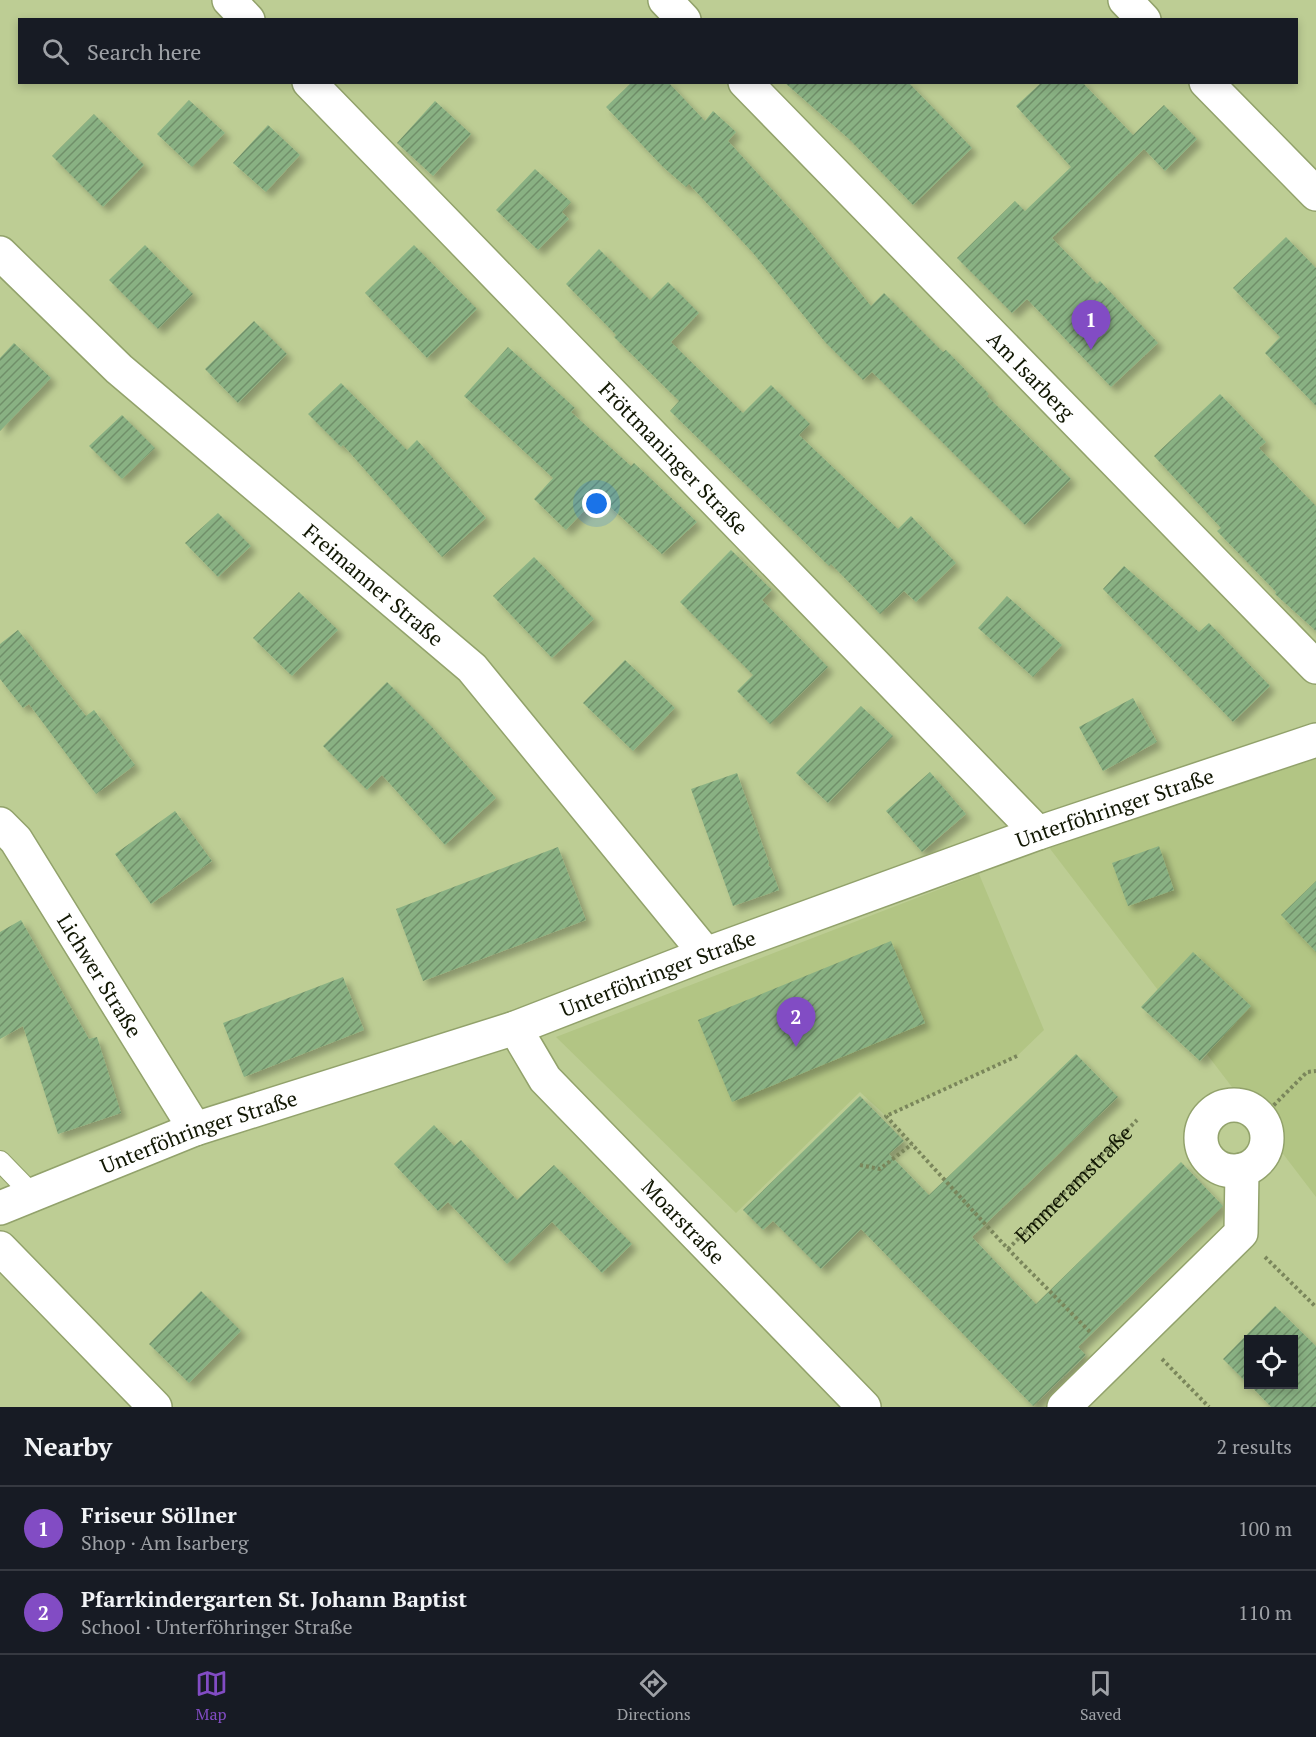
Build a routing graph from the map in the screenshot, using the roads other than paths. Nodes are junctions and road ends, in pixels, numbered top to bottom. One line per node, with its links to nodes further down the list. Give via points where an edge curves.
1 (229, 0): 4 (street)
2 (664, 0): 5 (street)
3 (1125, 0): 6 (street)
4 (246, 18)
5 (682, 18)
6 (1142, 18)
7 (311, 84): 15 (street, Fröttmaninger Straße)
8 (747, 84): 12 (street, Am Isarberg)
9 (1208, 84): 10 (street)
10 (1316, 194)
11 (0, 253): 16 (street, Freimanner Straße, via 118,369 472,668)
12 (1316, 667)
13 (1316, 740): 15 (street, Unterföhringer Straße)
14 (0, 824): 18 (street, Lichwer Straße, via 16,840)
15 (1038, 833): 16 (street, Unterföhringer Straße)
16 (706, 954): 17 (street, Unterföhringer Straße)
17 (515, 1028): 18 (street, Unterföhringer Straße); 25 (street, Moarstraße, via 545,1079)
18 (195, 1129): 21 (street, Unterföhringer Straße)
19 (0, 1161): 21 (lane)
20 (1242, 1170): 20 (street, via 1220,1168 1204,1153 1201,1142 1205,1120 1222,1106 1233,1104 1254,1110 1266,1128 1266,1149 1252,1166); 26 (street, via 1241,1233)
21 (34, 1196): 22 (street, Unterföhringer Straße)
22 (0, 1208)
23 (0, 1248): 24 (street)
24 (155, 1407)
25 (864, 1407)
26 (1064, 1407)

